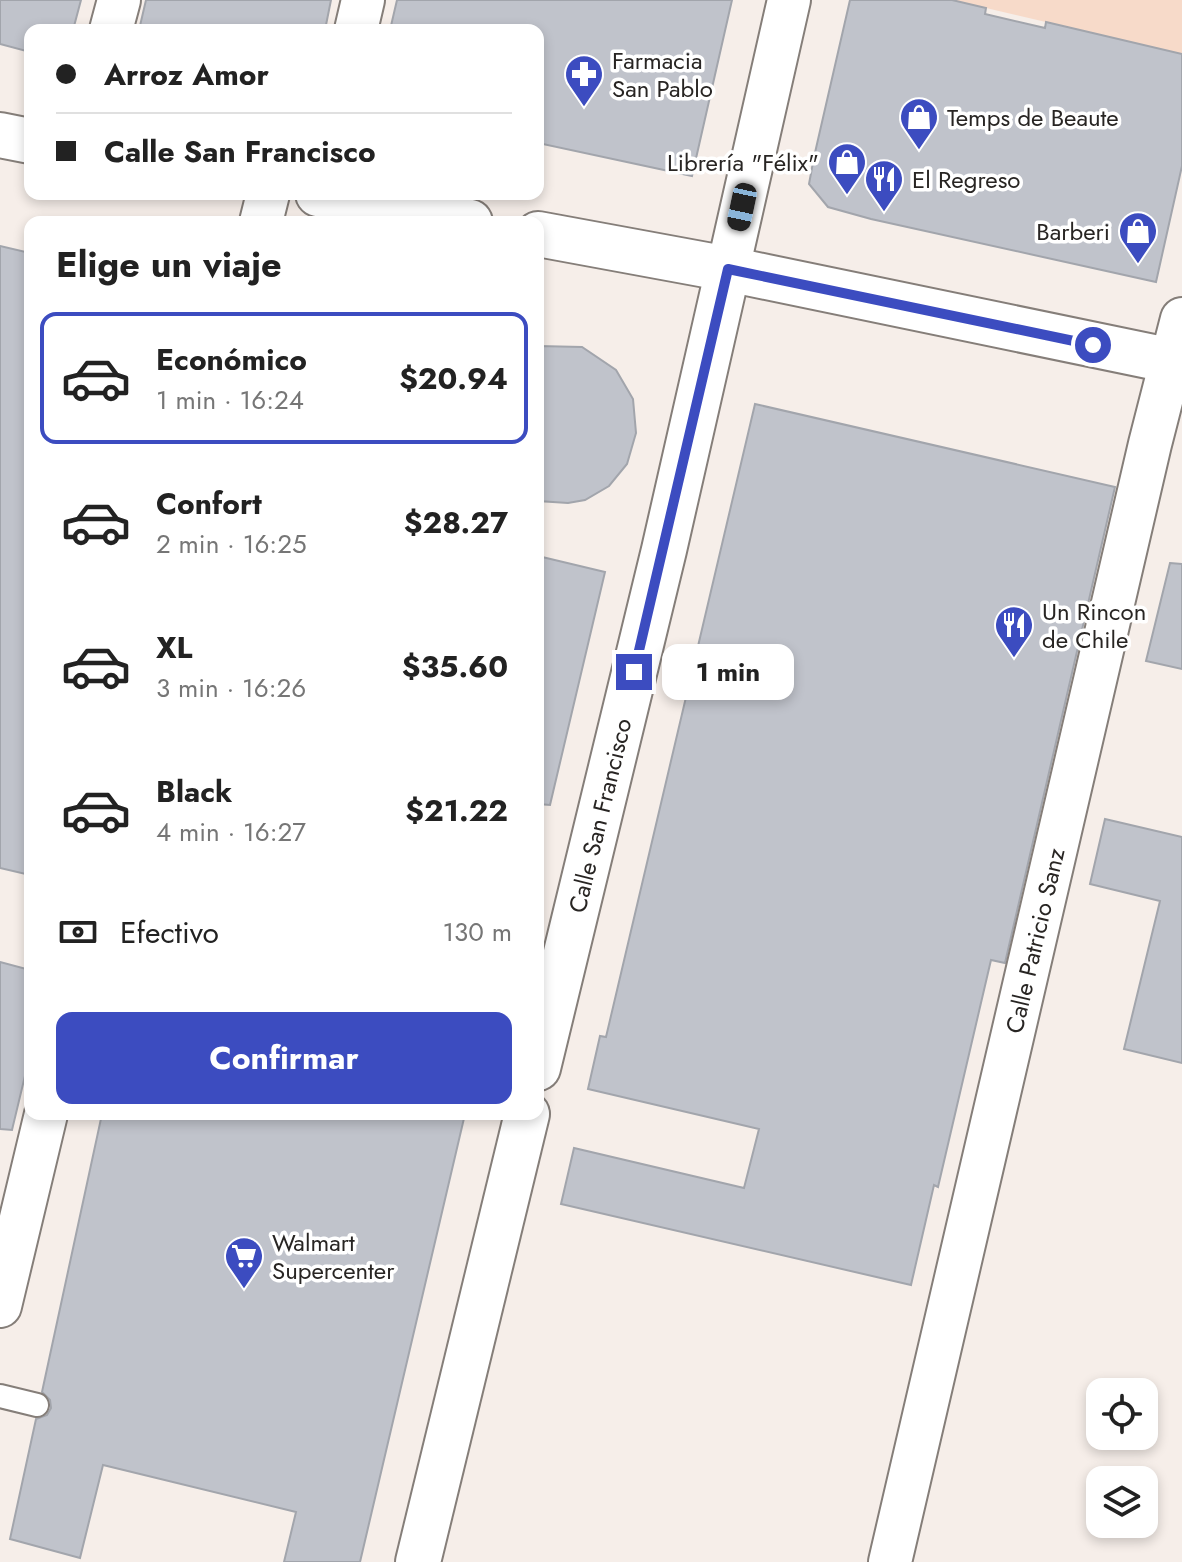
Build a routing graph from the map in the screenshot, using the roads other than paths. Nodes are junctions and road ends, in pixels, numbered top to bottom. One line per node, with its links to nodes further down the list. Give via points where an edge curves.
1 (119, 0): 4 (street)
2 (363, 0): 5 (street)
3 (789, 0): 11 (street, Calle San Francisco)
4 (113, 24)
5 (357, 24)
6 (0, 135): 7 (street)
7 (24, 140)
8 (352, 200): 9 (street)
9 (438, 216)
10 (544, 235): 11 (street)
11 (728, 269): 13 (street); 14 (street, Calle San Francisco)
12 (1182, 319): 13 (street, Calle Patricio Sanz)
13 (1177, 362): 21 (street, Calle Patricio Sanz, via 1150,444)
14 (544, 1043)
15 (45, 1120): 17 (street)
16 (526, 1120): 20 (street)
17 (0, 1306)
18 (0, 1396): 19 (lane)
19 (37, 1405)
20 (418, 1562)
21 (890, 1562)

